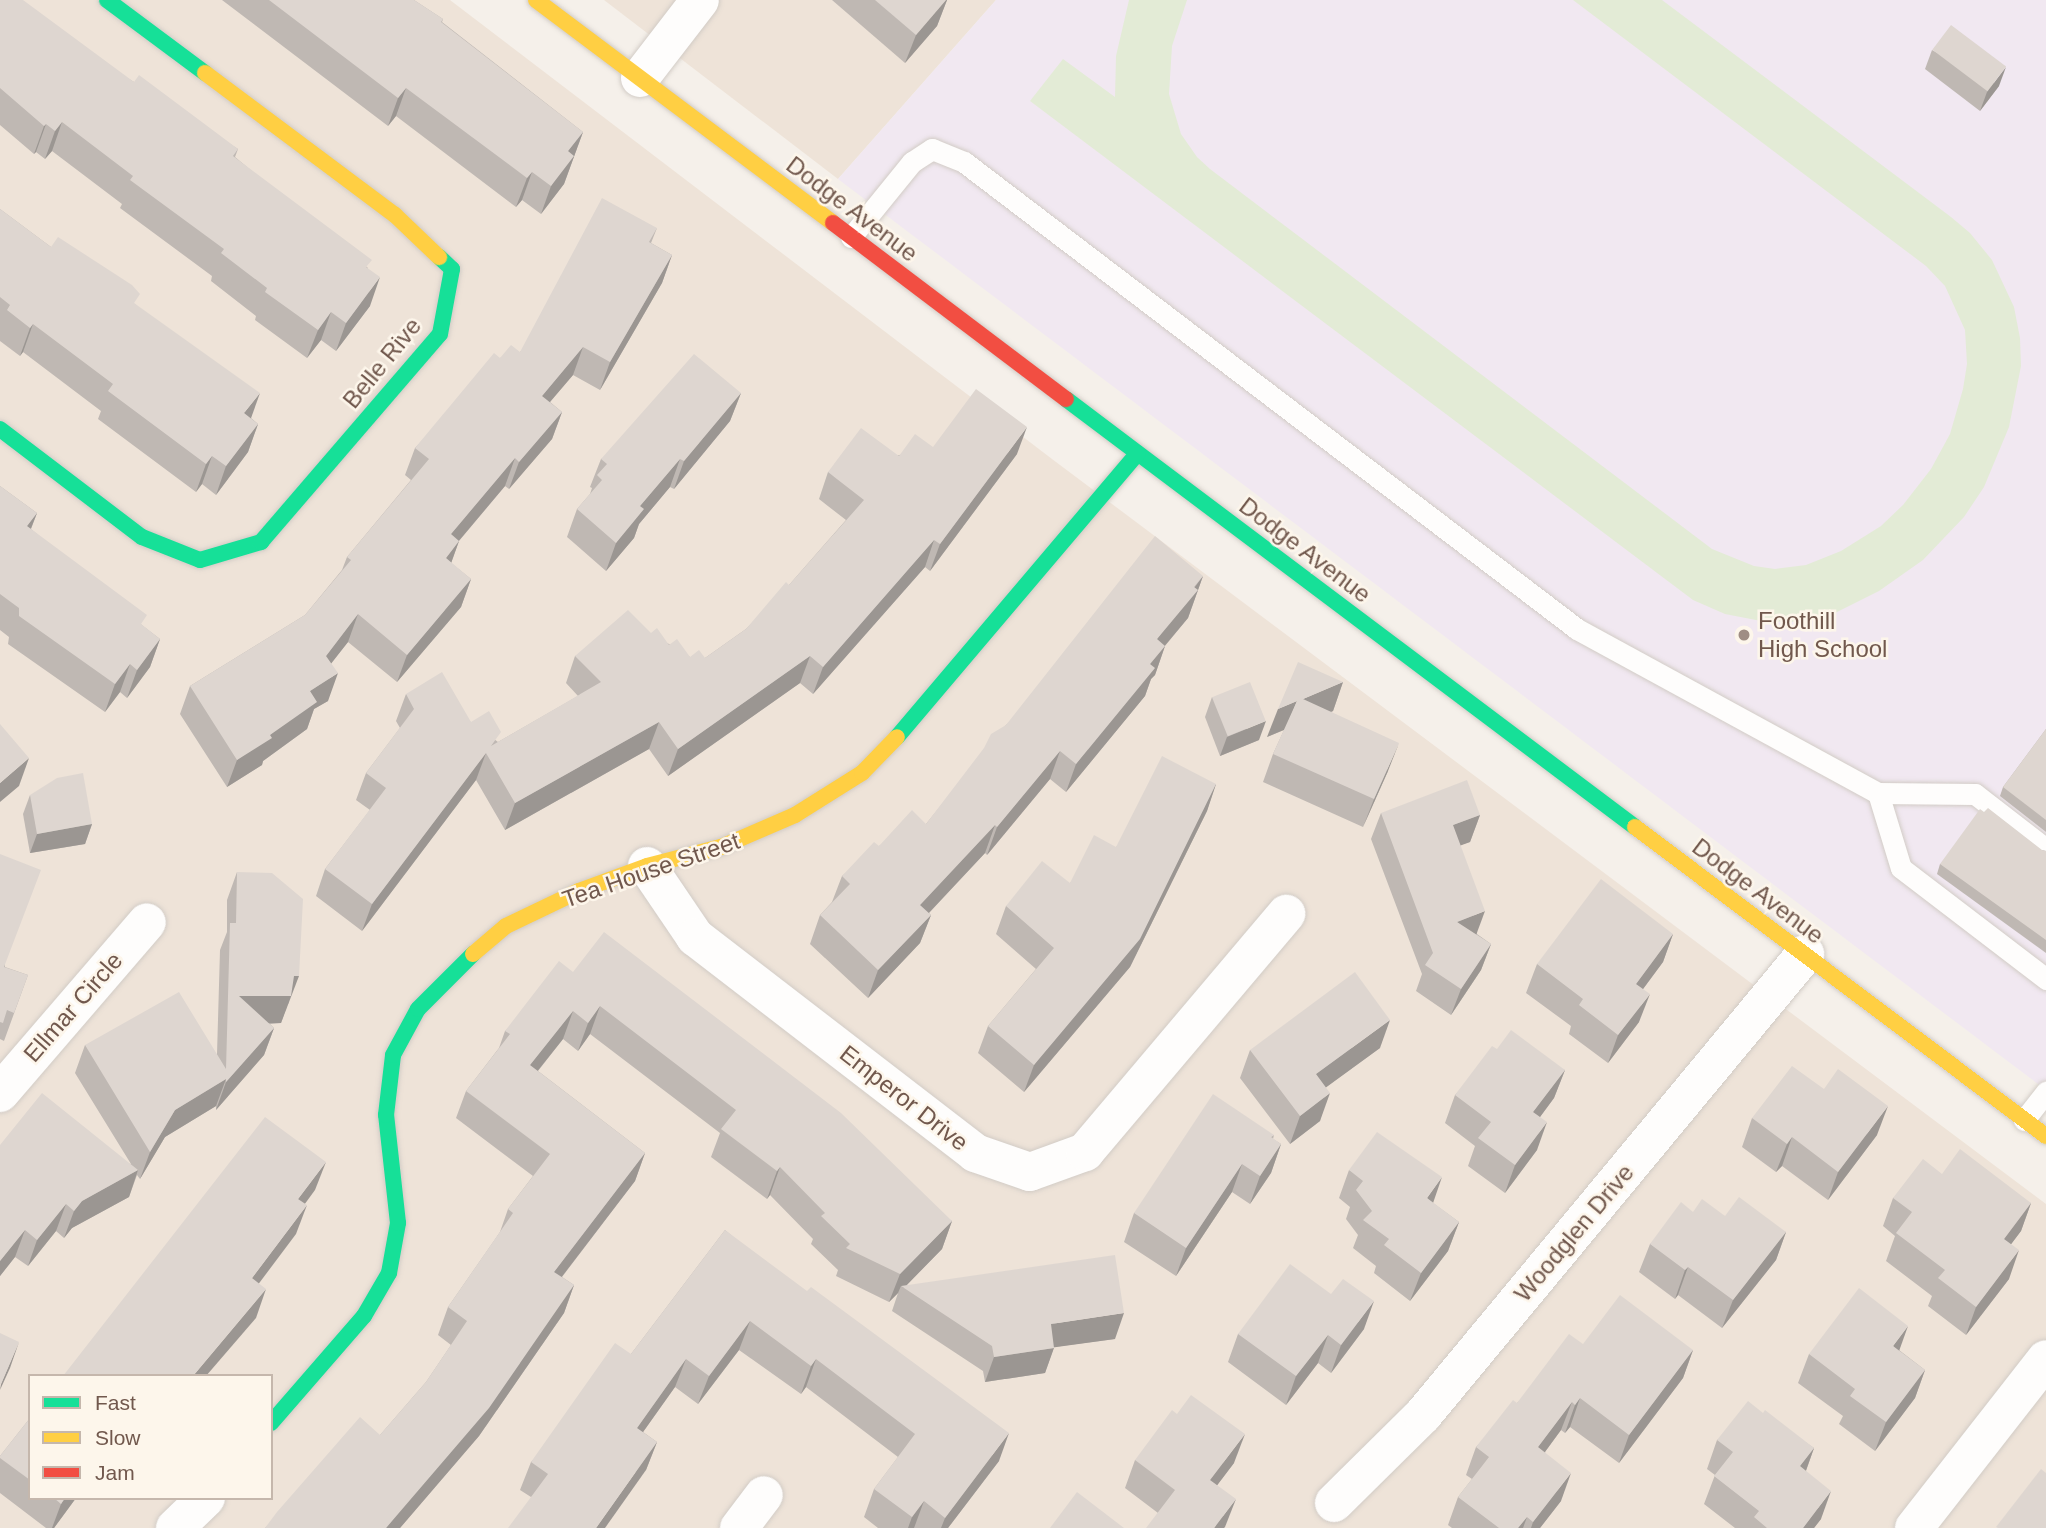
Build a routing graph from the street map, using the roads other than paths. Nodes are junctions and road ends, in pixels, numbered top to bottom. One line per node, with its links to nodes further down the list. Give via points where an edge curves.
1 (107, 0): 6 (street, Belle Rive, via 395,215 452,269 440,334 261,542 200,560 142,537)
2 (536, 0): 4 (street, Dodge Avenue)
3 (700, 0): 4 (street)
4 (640, 78): 5 (street, Dodge Avenue)
5 (851, 237): 7 (street, Dodge Avenue); 8 (lane, via 912,162 932,149 964,162 1577,629)
6 (0, 429)
7 (1138, 453): 10 (street, Tea House Street, via 916,718 862,772 795,816 721,847); 13 (street, Dodge Avenue)
8 (1878, 793): 9 (lane, via 1975,794); 14 (lane, via 1901,868)
9 (2046, 849)
10 (647, 866): 11 (street, Emperor Drive, via 695,937 975,1153 1030,1172 1085,1152); 20 (street, Tea House Street, via 579,891 506,926 418,1009 393,1055 386,1115 398,1223 389,1273 364,1316)
11 (1286, 914)
12 (146, 922): 16 (street, Ellmar Circle)
13 (1805, 954): 17 (street, Dodge Avenue); 23 (street, Woodglen Drive, via 1423,1415)
14 (2046, 979)
15 (2046, 1092): 17 (lane)
16 (0, 1093)
17 (2024, 1120): 18 (street, Dodge Avenue)
18 (2046, 1136)
19 (2046, 1359): 26 (street)
20 (273, 1421)
21 (764, 1495): 25 (street)
22 (204, 1500): 24 (street)
23 (1334, 1503)
24 (175, 1528)
25 (739, 1528)
26 (1914, 1528)

